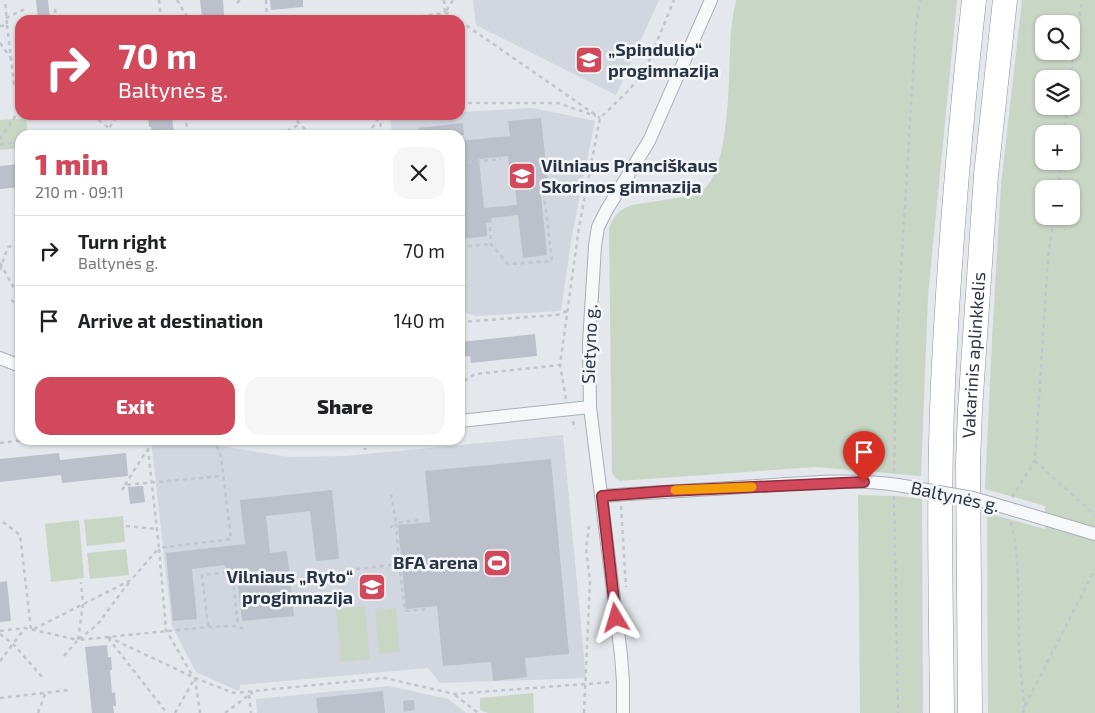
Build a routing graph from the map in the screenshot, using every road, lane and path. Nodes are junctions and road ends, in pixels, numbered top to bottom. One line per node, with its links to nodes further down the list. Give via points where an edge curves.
1 (5, 0): 22 (path)
2 (159, 0): 17 (path)
3 (177, 0): 18 (path)
4 (266, 0): 19 (path)
5 (444, 0): 15 (path)
6 (453, 0): 15 (path)
7 (674, 0): 32 (path, via 644,73)
8 (711, 0): 62 (street, Sietyno g., via 649,141 598,227 591,311)
9 (920, 0): 76 (path, via 897,336)
10 (974, 0): 132 (highway, Vakarinis aplinkkelis, via 960,127 943,385)
11 (1005, 0): 133 (highway, Vakarinis aplinkkelis, via 986,176 970,410)
12 (1082, 0): 28 (path)
13 (25, 9): 22 (path)
14 (54, 9): 16 (path)
15 (447, 13): 20 (path); 21 (path)
16 (55, 15)
17 (160, 15)
18 (186, 15)
19 (267, 15)
20 (430, 15)
21 (450, 15)
22 (6, 18): 24 (path)
23 (465, 24): 32 (path)
24 (7, 25): 25 (path); 27 (path)
25 (0, 26)
26 (0, 43): 27 (path)
27 (11, 58): 29 (path)
28 (1071, 70)
29 (15, 85)
30 (465, 103): 32 (path, via 558,103)
31 (15, 116): 40 (path)
32 (600, 118): 56 (path, via 578,227)
33 (99, 120): 37 (path)
34 (115, 120): 37 (path)
35 (296, 120): 36 (path)
36 (300, 124): 38 (path); 39 (path)
37 (109, 128)
38 (289, 130)
39 (306, 130)
40 (0, 139)
41 (15, 142): 42 (path)
42 (0, 144)
43 (501, 158): 44 (path)
44 (465, 162)
45 (544, 195): 48 (path, via 552,260 508,264)
46 (1053, 225): 73 (path)
47 (490, 227): 48 (path)
48 (491, 244): 50 (path)
49 (15, 245): 51 (path, via 8,246)
50 (465, 247)
51 (1, 264): 52 (path); 53 (path)
52 (0, 270)
53 (15, 290)
54 (11, 300): 55 (path)
55 (15, 303)
56 (567, 312): 57 (path); 60 (path)
57 (465, 322)
58 (0, 358): 59 (street)
59 (15, 364)
60 (560, 365): 61 (path, via 475,374); 63 (path)
61 (465, 380)
62 (590, 407): 63 (street); 80 (street, Sietyno g.)
63 (569, 409): 64 (street); 65 (path)
64 (465, 420)
65 (575, 429)
66 (15, 441): 67 (path)
67 (0, 443)
68 (147, 445): 71 (path)
69 (216, 445): 74 (path)
70 (364, 445): 72 (path)
71 (148, 449): 75 (path); 77 (path)
72 (365, 450)
73 (1034, 461): 81 (path); 82 (path)
74 (223, 476): 75 (path); 91 (path, via 231,539)
75 (151, 482): 77 (path); 88 (path)
76 (896, 484): 80 (street, Baltynės g., via 816,483); 81 (street, Baltynės g., bridge, via 973,498); 131 (path)
77 (125, 485): 78 (path)
78 (122, 490)
79 (391, 494): 85 (path)
80 (602, 496): 113 (street, Sietyno g.)
81 (1007, 508): 90 (street, Baltynės g.); 121 (path, via 1014,535 1019,589 1018,643)
82 (1095, 515)
83 (421, 520): 85 (path)
84 (3, 522): 102 (path, via 20,535)
85 (396, 523): 89 (path); 92 (path)
86 (126, 526): 88 (path)
87 (589, 526): 114 (path, via 586,549 590,581)
88 (157, 529): 91 (path)
89 (387, 530)
90 (1095, 534)
91 (159, 548): 95 (path); 103 (path)
92 (399, 564): 94 (path); 98 (path, via 405,611)
93 (1095, 569): 121 (path)
94 (348, 570)
95 (131, 580): 97 (path); 107 (path, via 96,626)
96 (82, 582): 97 (path)
97 (83, 604): 102 (path); 107 (path)
98 (429, 609)
99 (238, 626): 100 (path); 100 (path, via 232,572 202,575); 104 (path)
100 (208, 627): 103 (path)
101 (25, 628): 102 (path); 105 (path); 108 (path)
102 (32, 629): 107 (path)
103 (166, 630): 106 (path); 111 (path)
104 (245, 630)
105 (0, 633): 108 (path)
106 (107, 637): 107 (path); 111 (path); 123 (path)
107 (78, 640): 109 (path)
108 (13, 644): 110 (path); 112 (path)
109 (64, 656)
110 (0, 661)
111 (193, 676): 116 (path, via 234,694); 124 (path); 125 (path)
112 (44, 679)
113 (623, 682): 114 (path); 130 (street, Sietyno g.)
114 (586, 684): 118 (path); 129 (path)
115 (69, 690): 117 (path)
116 (254, 691): 118 (path, via 385,678); 119 (path)
117 (46, 692): 120 (path); 122 (path)
118 (454, 694): 128 (path)
119 (249, 695): 126 (path); 127 (path)
120 (0, 698)
121 (1024, 708): 134 (path)
122 (38, 713)
123 (168, 713)
124 (175, 713)
125 (200, 713)
126 (225, 713)
127 (251, 713)
128 (478, 713)
129 (584, 713)
130 (623, 713)
131 (898, 713)
132 (942, 713)
133 (970, 713)
134 (1024, 713)

